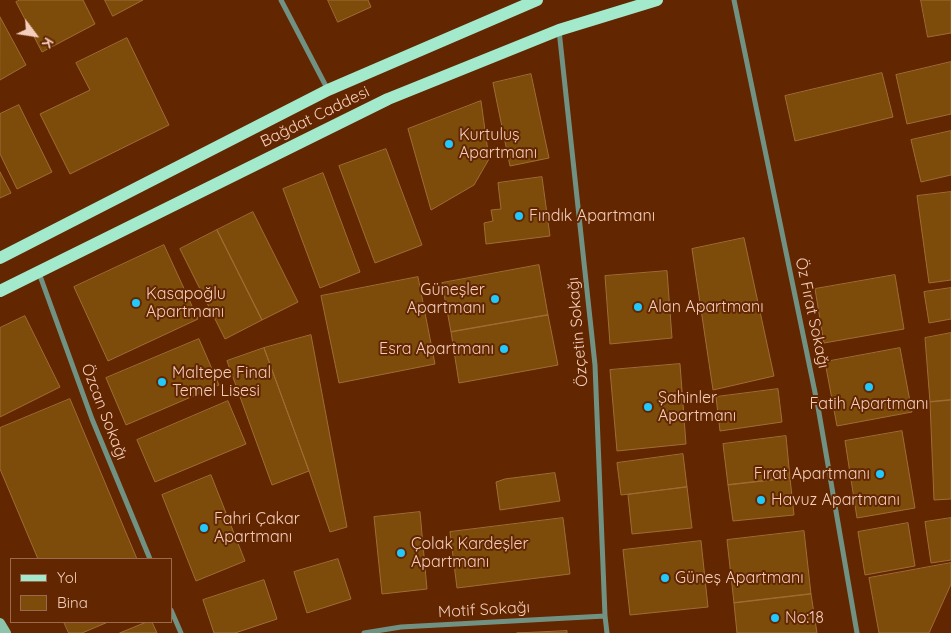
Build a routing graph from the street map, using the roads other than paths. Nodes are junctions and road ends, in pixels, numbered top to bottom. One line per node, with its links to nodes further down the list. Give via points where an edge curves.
1 (281, 0): 6 (street)
2 (536, 0): 6 (main road, Bağdat Caddesi)
3 (657, 0): 5 (main road, Bağdat Caddesi)
4 (734, 0): 19 (street, Öz Fırat Sokağı, via 818,407)
5 (559, 30): 8 (main road, Bağdat Caddesi, via 388,99); 12 (street, Özçetin Sokağı, via 595,365)
6 (328, 90): 7 (main road, Bağdat Caddesi)
7 (0, 258)
8 (38, 272): 9 (main road, Bağdat Caddesi); 10 (street, Özcan Sokağı, via 92,419)
9 (0, 291)
10 (150, 558)
11 (172, 612): 16 (street)
12 (605, 616): 14 (street, Motif Sokağı); 18 (street, Özçetin Sokağı)
13 (0, 623): 15 (main road)
14 (402, 630): 17 (street, Motif Sokağı)
15 (6, 633)
16 (181, 633)
17 (364, 633)
18 (608, 633)
19 (857, 633)

